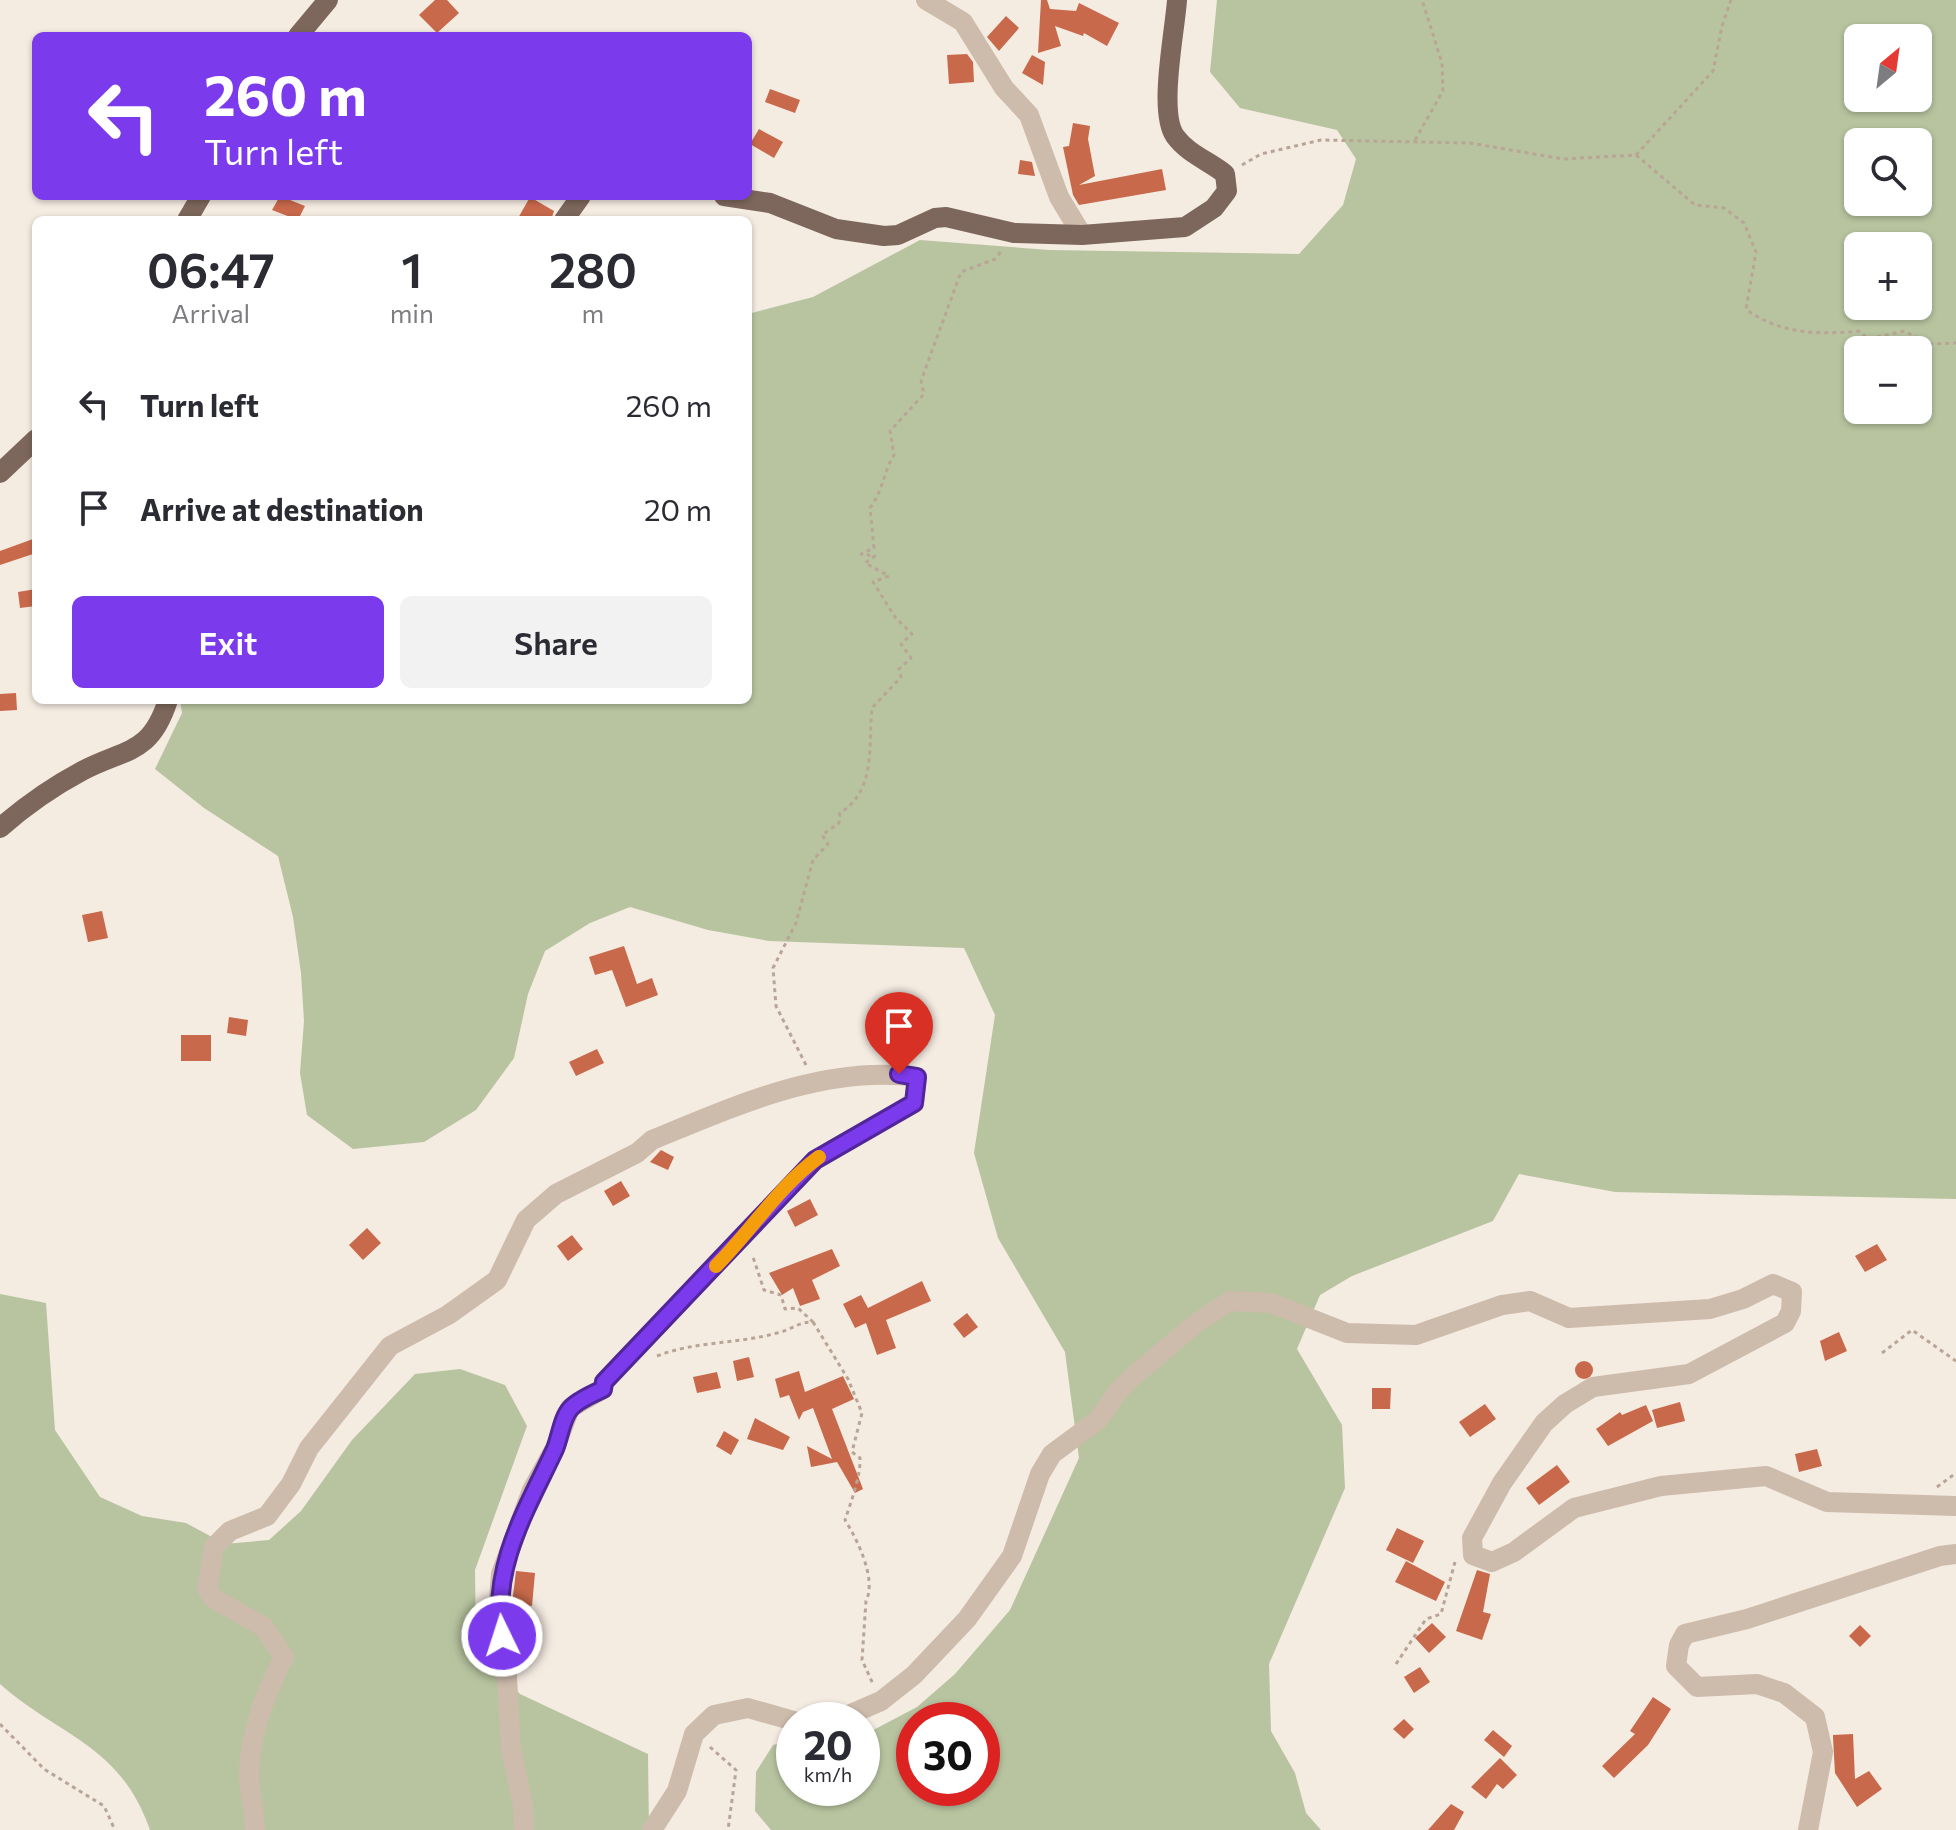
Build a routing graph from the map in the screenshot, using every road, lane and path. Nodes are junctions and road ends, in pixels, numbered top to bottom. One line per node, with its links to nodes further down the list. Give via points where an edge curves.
1 (328, 0): 6 (main road)
2 (926, 0): 12 (street, via 963,22 1004,88 1029,115 1059,197)
3 (1177, 0): 9 (main road, via 1169,127 1188,150)
4 (1422, 0): 7 (path, via 1442,63 1443,91)
5 (1731, 0): 8 (path, via 1713,71)
6 (301, 32)
7 (1415, 140): 8 (path, via 1470,143 1563,159); 9 (path, via 1321,140 1261,154)
8 (1636, 155): 13 (path, via 1695,205 1724,208 1744,223 1756,252 1746,309 1766,324 1824,334 1859,331 1868,339 1904,331 1930,344)
9 (1225, 174): 12 (main road, via 1227,191 1214,208 1185,227)
10 (750, 200): 11 (main road, via 836,229 884,236 946,217)
11 (1014, 233): 12 (main road); 18 (path, via 995,259 961,272 921,381 924,394 890,431 894,455 881,494 870,508 874,548 861,554 875,556 865,563 889,576 873,582 912,634 901,644 911,658 872,708 871,766 851,806 840,813 839,823 822,835 828,844 813,860 796,923 773,968 776,1006)
12 (1082, 235)
13 (1956, 343)
14 (32, 443): 15 (main road)
15 (0, 473)
16 (166, 704): 17 (main road, via 151,735 123,756 85,769)
17 (0, 828)
18 (816, 1084): 19 (street, via 881,1072 917,1077 918,1088 914,1103 815,1160 763,1211); 33 (street, via 741,1104 652,1140 556,1194 526,1220 497,1280 448,1315 390,1346 309,1448 267,1516 230,1531 214,1547 207,1589 213,1598 264,1627 284,1657 268,1687 252,1749)
19 (743, 1239): 20 (path, via 748,1240 764,1290 781,1295 785,1309 798,1308); 34 (street, via 604,1382 603,1389 570,1408 532,1490 501,1574 498,1612)
20 (813, 1322): 22 (path, via 780,1333 660,1354); 28 (path, via 862,1413 852,1452 860,1458 861,1472 845,1520 864,1552 871,1593 862,1660)
21 (1882, 1353): 23 (path, via 1912,1330)
22 (648, 1361)
23 (1956, 1361)
24 (1956, 1506): 26 (street, via 1827,1502 1766,1476 1661,1486 1574,1508 1492,1562)
25 (1956, 1554): 37 (street, via 1685,1634 1679,1645 1676,1666 1697,1687 1757,1684 1784,1693 1815,1717 1823,1752)
26 (1473, 1555): 27 (path, via 1456,1556 1441,1614 1426,1619); 28 (street, via 1472,1538 1502,1483 1544,1423 1565,1404 1593,1387 1708,1367 1785,1323 1792,1292 1773,1284 1710,1309 1569,1318 1530,1301 1502,1305 1416,1335 1347,1333 1271,1303 1230,1301 1135,1375 1098,1420 1052,1454 1012,1556 967,1619)
27 (1396, 1664)
28 (881, 1701)
29 (776, 1716): 31 (street, via 748,1708 714,1715)
30 (0, 1724): 32 (path, via 44,1769 104,1806)
31 (694, 1734): 35 (street, via 677,1791); 36 (path, via 736,1770)
32 (115, 1830)
33 (255, 1830)
34 (524, 1830)
35 (652, 1830)
36 (728, 1830)
37 (1808, 1830)

